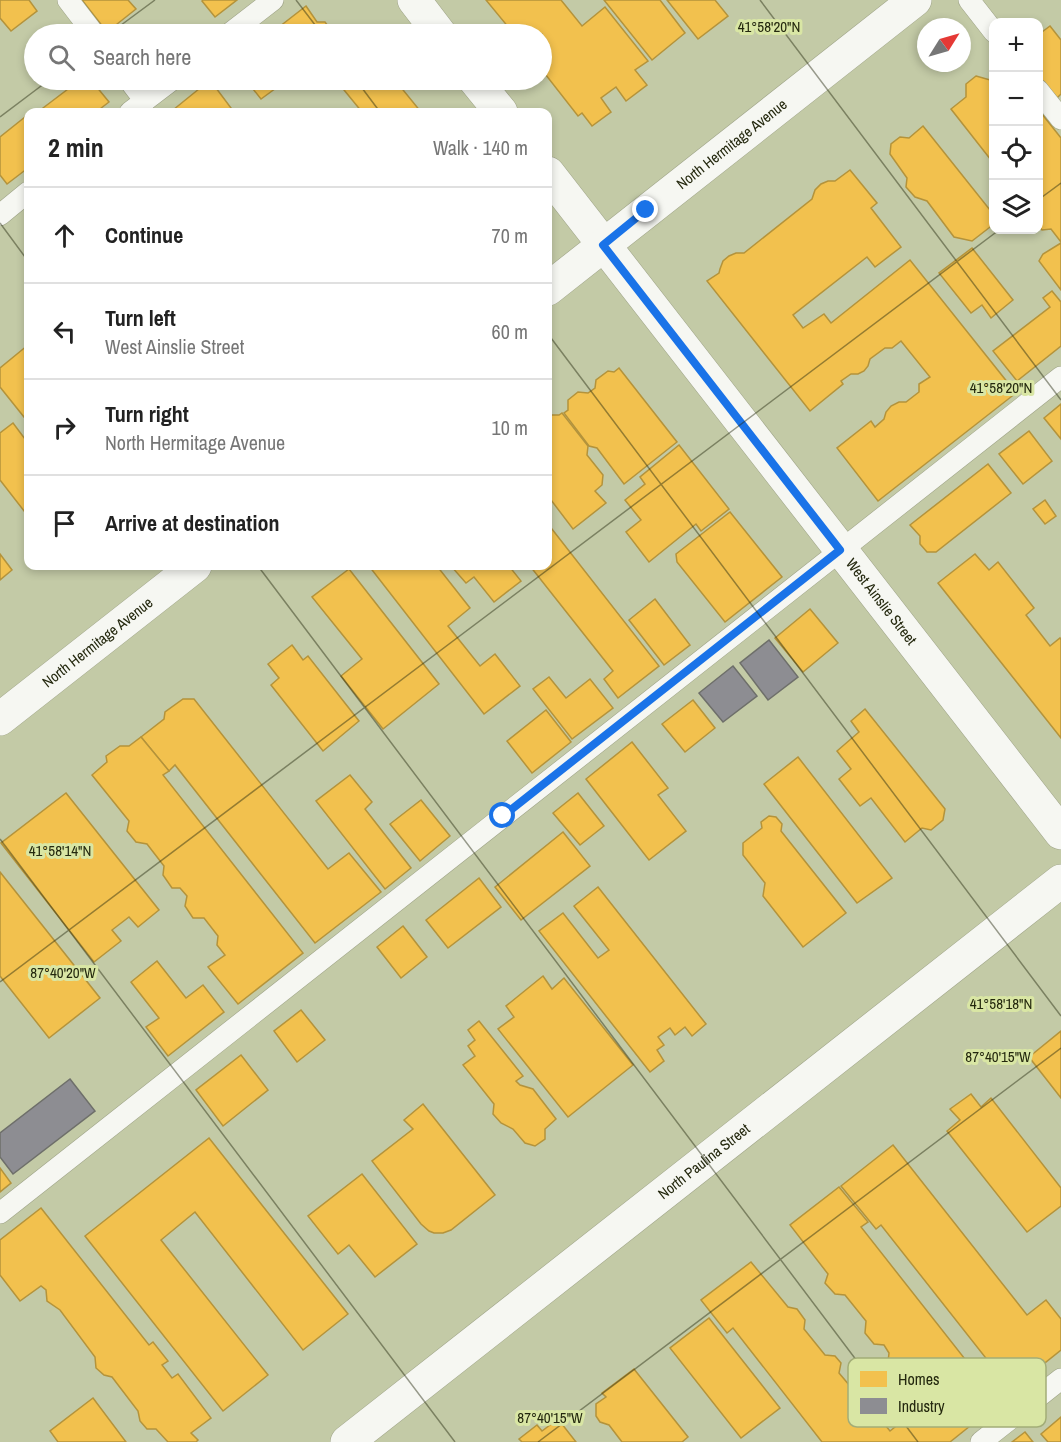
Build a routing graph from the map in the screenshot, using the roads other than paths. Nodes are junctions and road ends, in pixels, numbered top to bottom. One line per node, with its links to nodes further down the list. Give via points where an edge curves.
1 (68, 0): 6 (lane)
2 (273, 0): 7 (lane)
3 (414, 0): 8 (street)
4 (915, 0): 20 (street, North Hermitage Avenue)
5 (969, 0): 9 (lane)
6 (86, 24)
7 (242, 24)
8 (432, 24)
9 (989, 27)
10 (132, 90): 14 (lane)
11 (159, 90): 14 (lane)
12 (483, 90): 15 (street)
13 (1043, 96): 16 (lane)
14 (138, 107)
15 (498, 108)
16 (1061, 119)
17 (552, 177): 20 (street, West Ainslie Street)
18 (24, 195): 19 (lane)
19 (0, 215)
20 (603, 245): 21 (street, North Hermitage Avenue); 23 (street, West Ainslie Street)
21 (552, 286)
22 (1061, 377): 23 (lane)
23 (840, 550): 26 (street, West Ainslie Street); 28 (lane)
24 (190, 570): 25 (street, North Hermitage Avenue)
25 (0, 719)
26 (1061, 833)
27 (1061, 881): 32 (street, North Paulina Street)
28 (0, 1214)
29 (1061, 1379): 30 (lane)
30 (1046, 1391)
31 (1000, 1427): 33 (lane)
32 (347, 1442)
33 (981, 1442)

